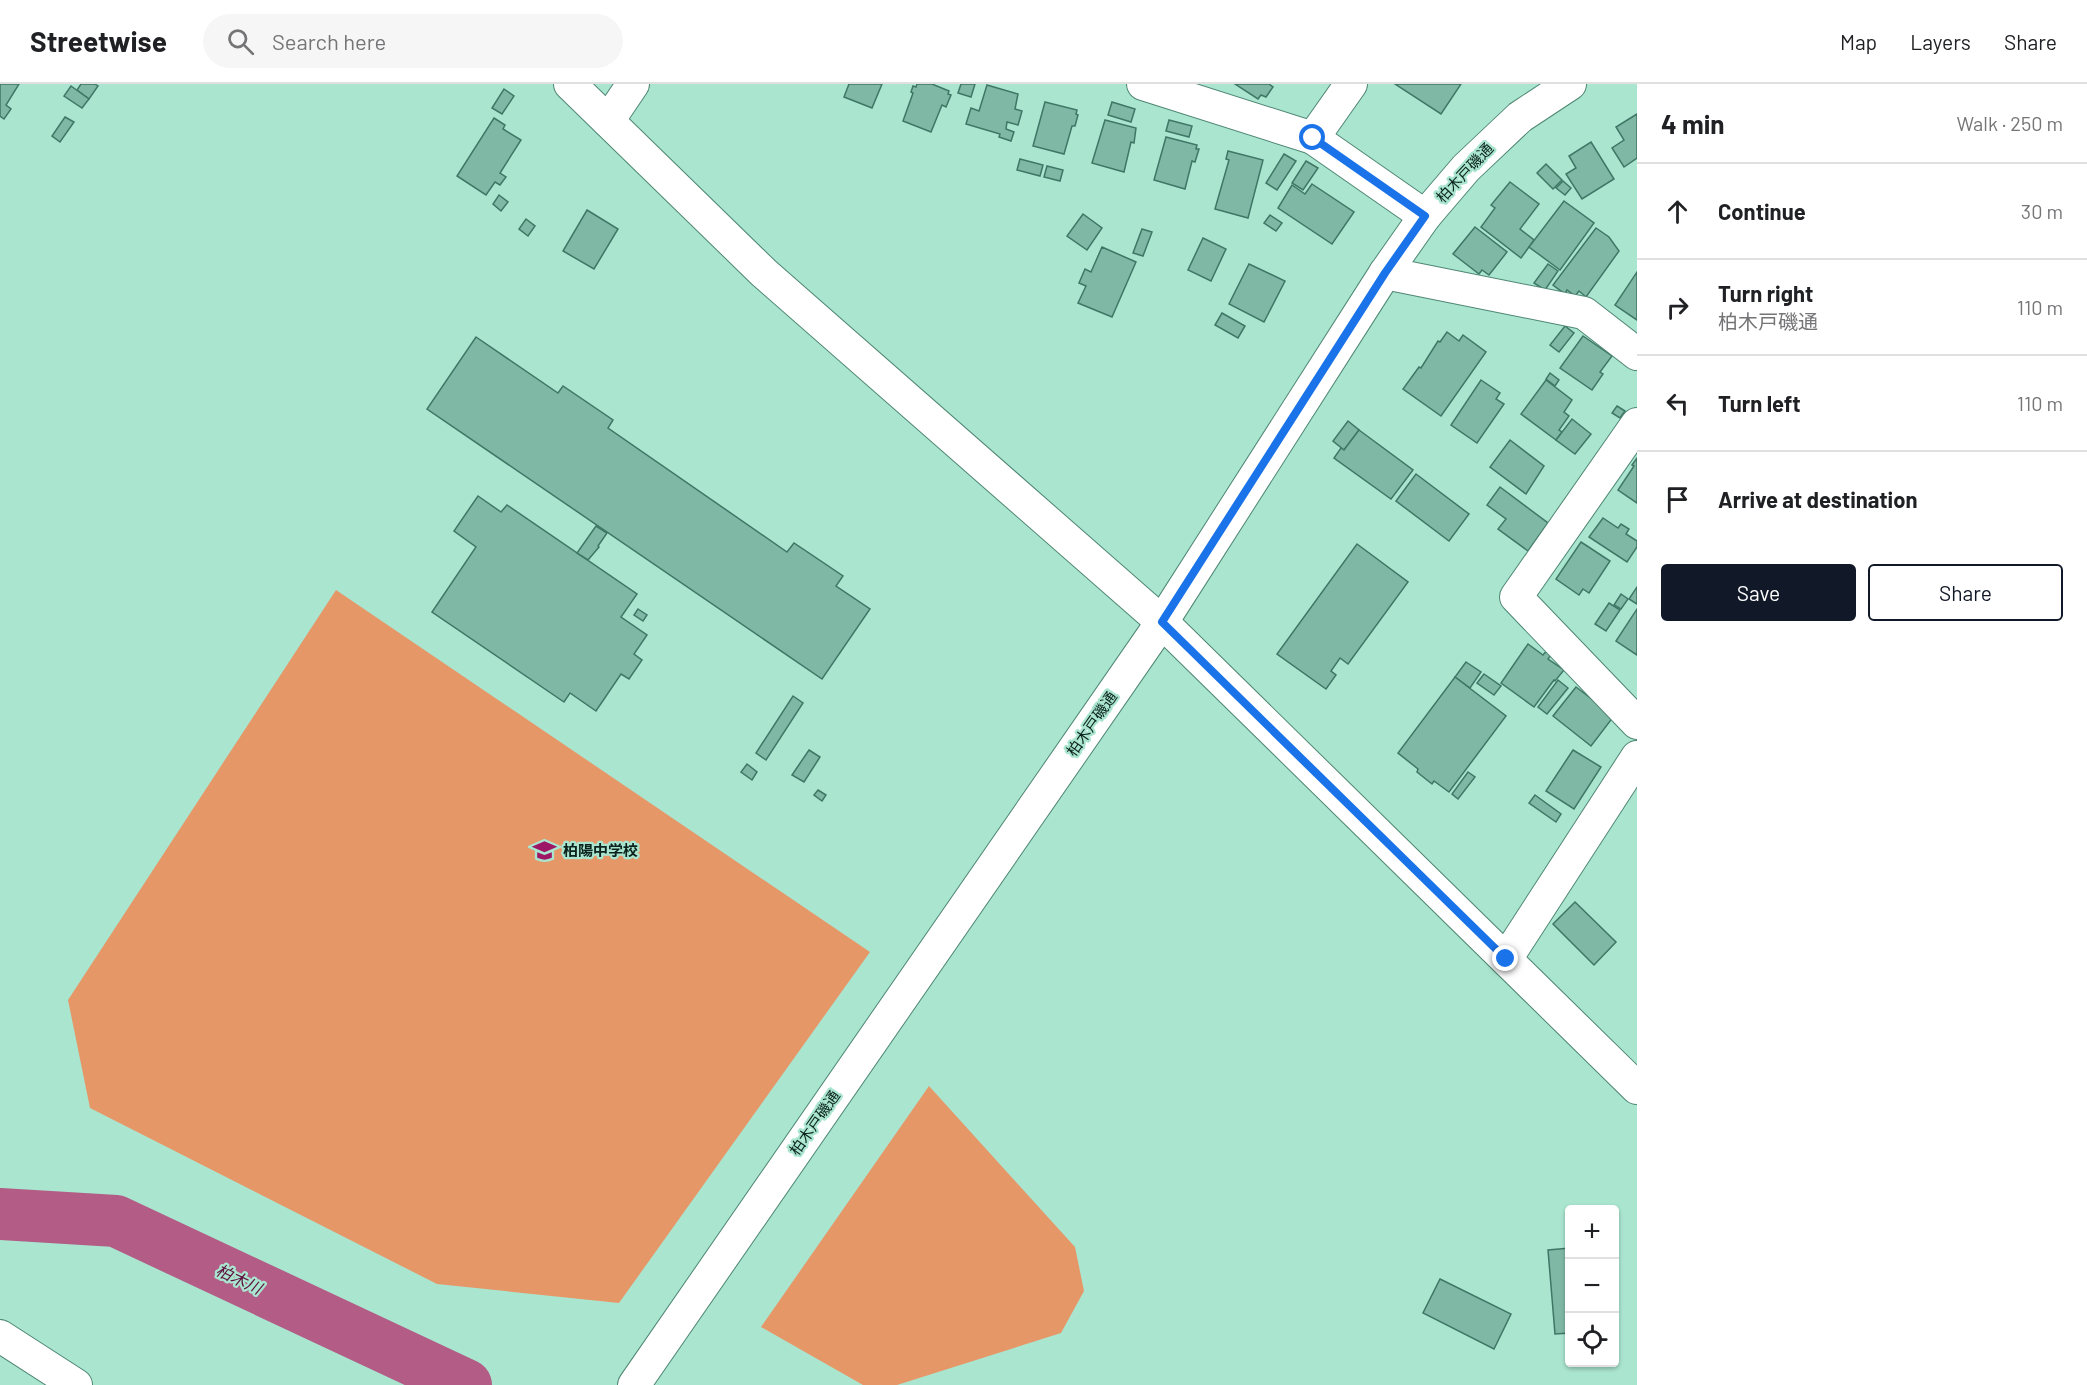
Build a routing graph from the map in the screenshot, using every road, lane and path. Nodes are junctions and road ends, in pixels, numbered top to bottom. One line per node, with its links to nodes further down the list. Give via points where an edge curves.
1 (570, 84): 6 (street)
2 (633, 84): 6 (street)
3 (1143, 84): 7 (street)
4 (1351, 84): 7 (street)
5 (1570, 84): 8 (street, 柏木戸磯通, via 1520,117 1466,168)
6 (609, 121): 12 (street, via 764,273)
7 (1313, 138): 8 (street)
8 (1425, 216): 9 (street, 柏木戸磯通)
9 (1385, 273): 10 (street, via 1584,313); 12 (street, 柏木戸磯通)
10 (1637, 354)
11 (1637, 424): 13 (street, via 1516,597)
12 (1162, 622): 15 (street); 19 (street, 柏木戸磯通)
13 (1637, 723)
14 (1637, 758): 15 (street)
15 (1506, 959): 16 (street)
16 (1637, 1088)
17 (0, 1336): 18 (street)
18 (76, 1385)
19 (634, 1385)

